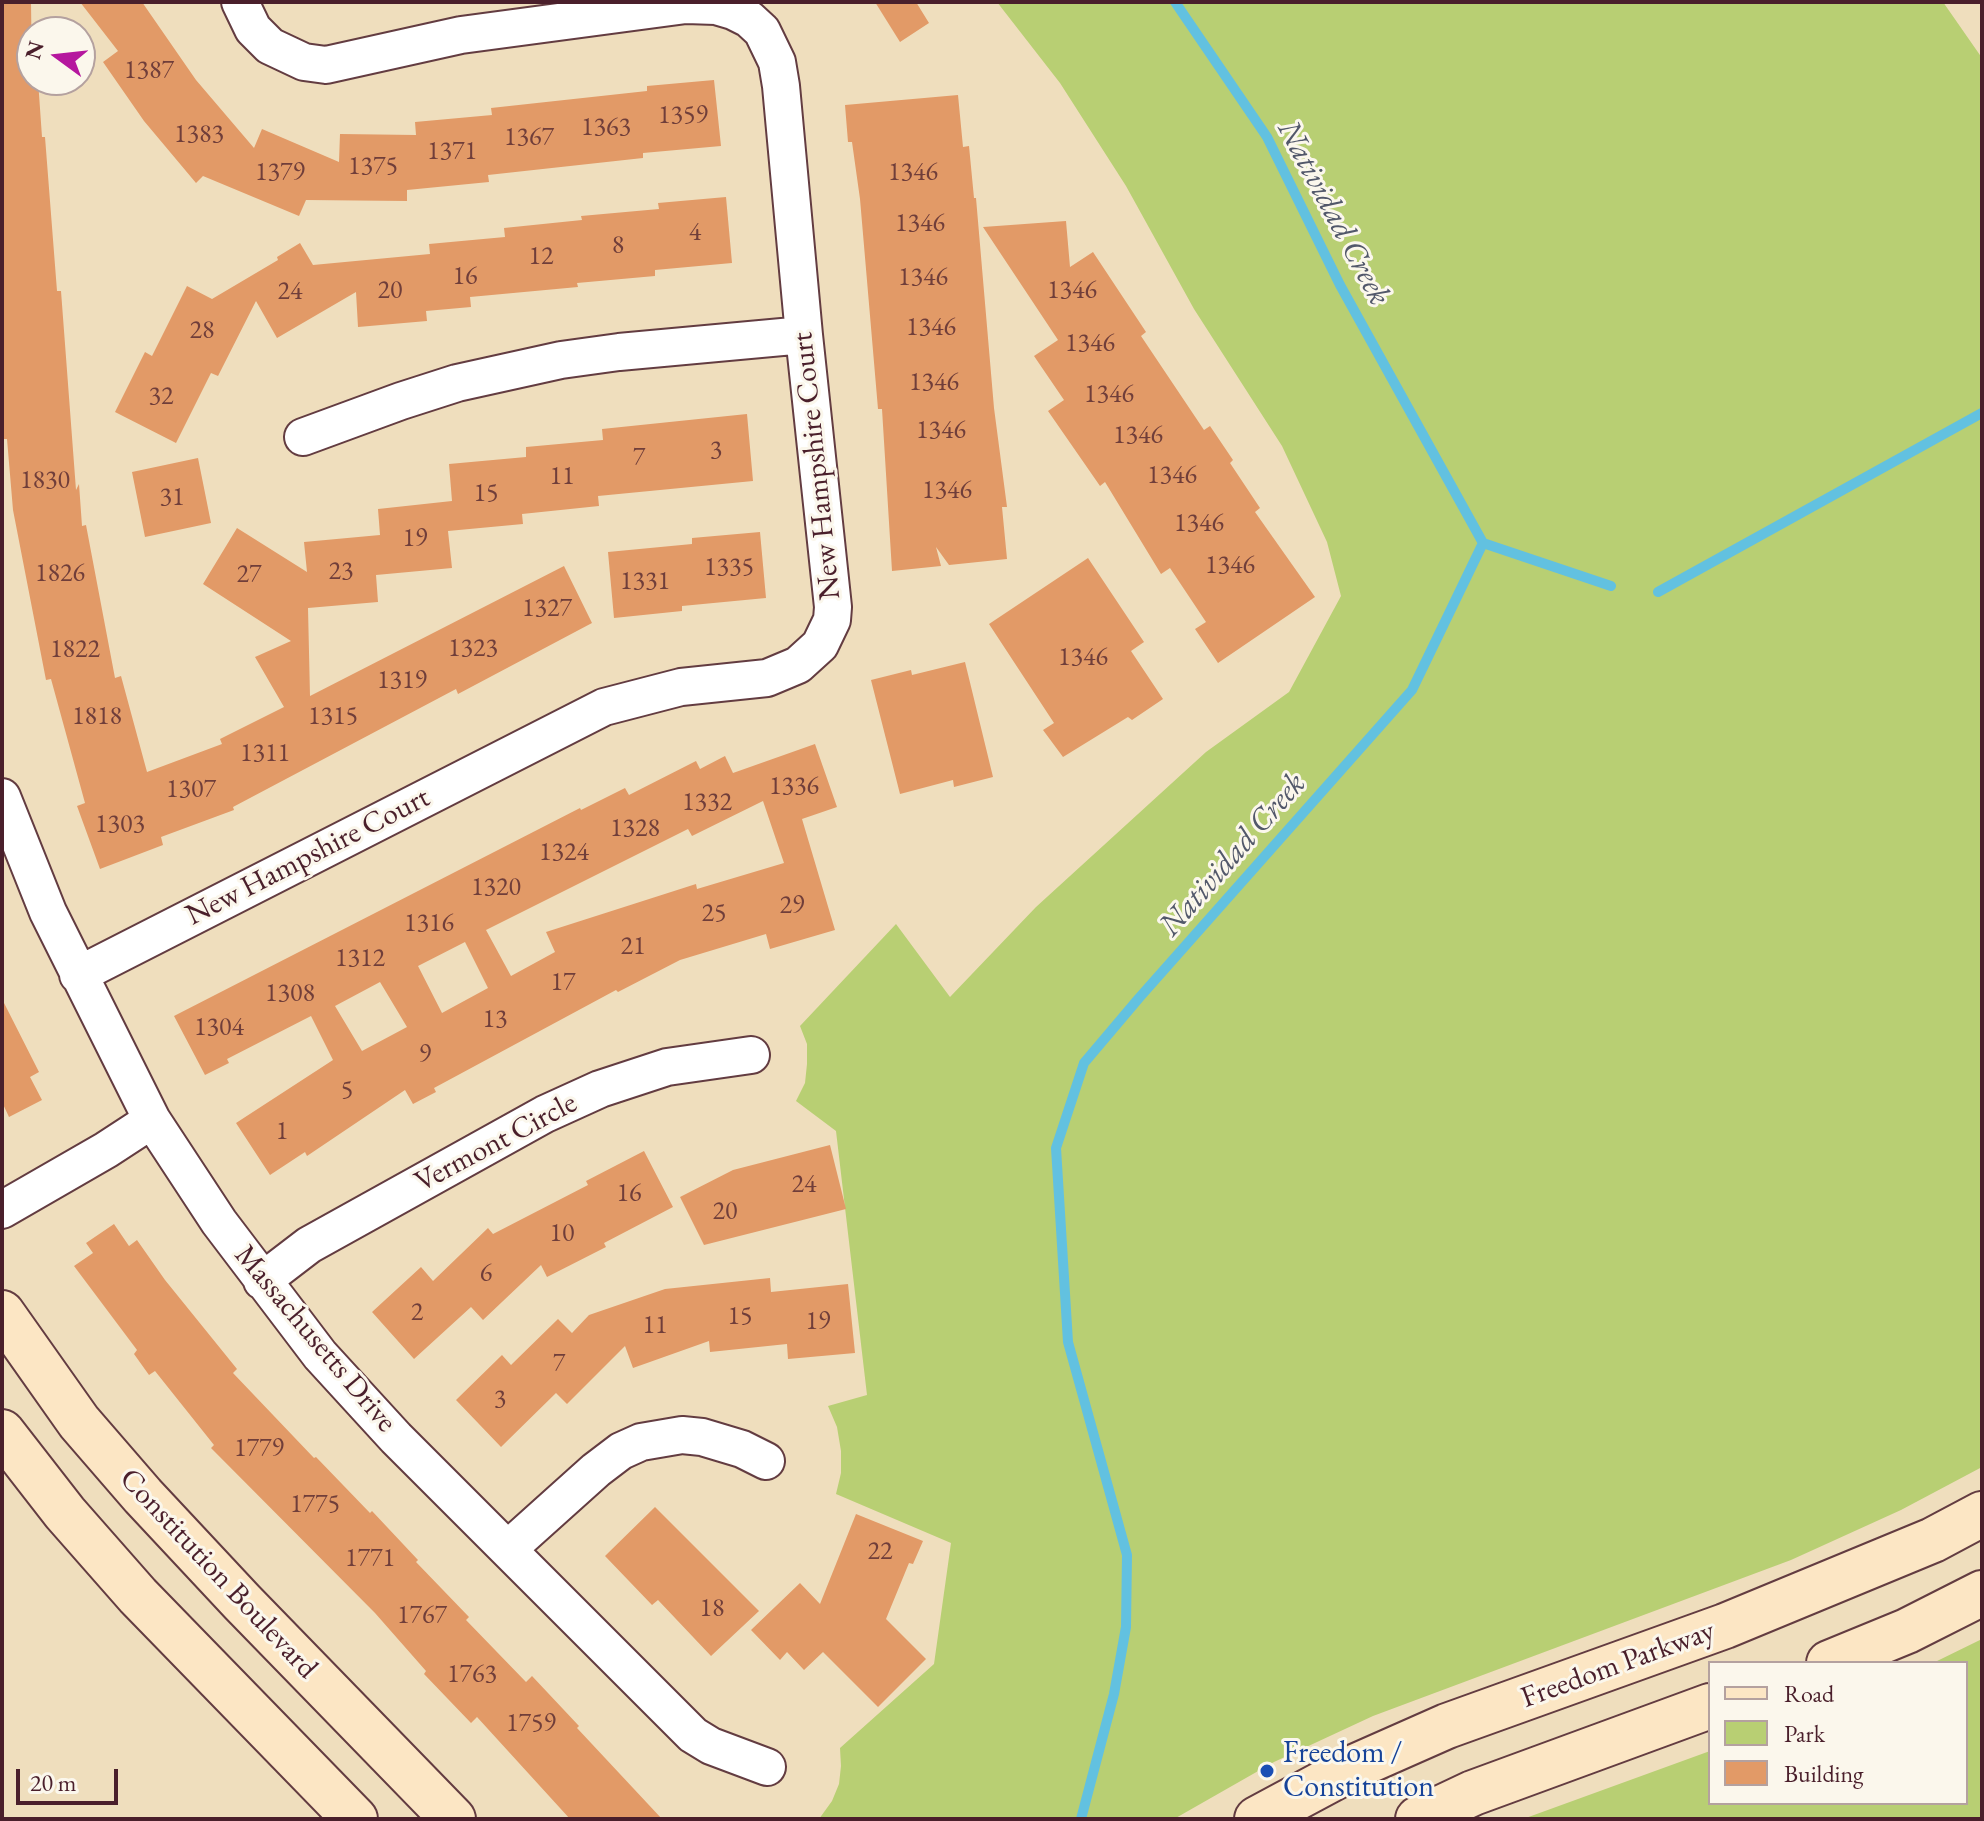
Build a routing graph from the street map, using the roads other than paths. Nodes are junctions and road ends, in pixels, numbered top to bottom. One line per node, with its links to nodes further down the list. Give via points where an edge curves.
1 (240, 2): 2 (street, New Hampshire Court, via 253,29 270,46 304,62 326,65 461,35 686,5 716,6 749,19 771,47 781,86)
2 (804, 335): 3 (street, via 561,360 457,383); 5 (street, New Hampshire Court, via 833,607 827,632 810,656 767,678 681,687 604,707)
3 (303, 437)
4 (2, 797): 5 (street, Massachusetts Drive)
5 (78, 975): 7 (street, Massachusetts Drive)
6 (751, 1055): 9 (street, Vermont Circle, via 667,1067 545,1114 309,1245)
7 (152, 1120): 8 (street); 9 (street, Massachusetts Drive)
8 (2, 1210)
9 (262, 1281): 14 (street, Massachusetts Drive, via 396,1438)
10 (2, 1313): 20 (main road, Constitution Boulevard, via 79,1422 143,1496)
11 (2, 1432): 19 (main road, via 138,1596)
12 (766, 1461): 14 (street, via 702,1437 672,1435 641,1442 596,1470)
13 (1982, 1514): 21 (main road, Freedom Parkway, via 1740,1621 1447,1726 1352,1768)
14 (508, 1549): 18 (street, Massachusetts Drive, via 693,1735)
15 (1982, 1593): 16 (main road)
16 (1834, 1661)
17 (1708, 1707): 22 (main road, via 1473,1793)
18 (767, 1767)
19 (355, 1819)
20 (453, 1819)
21 (1257, 1819)
22 (1418, 1819)

